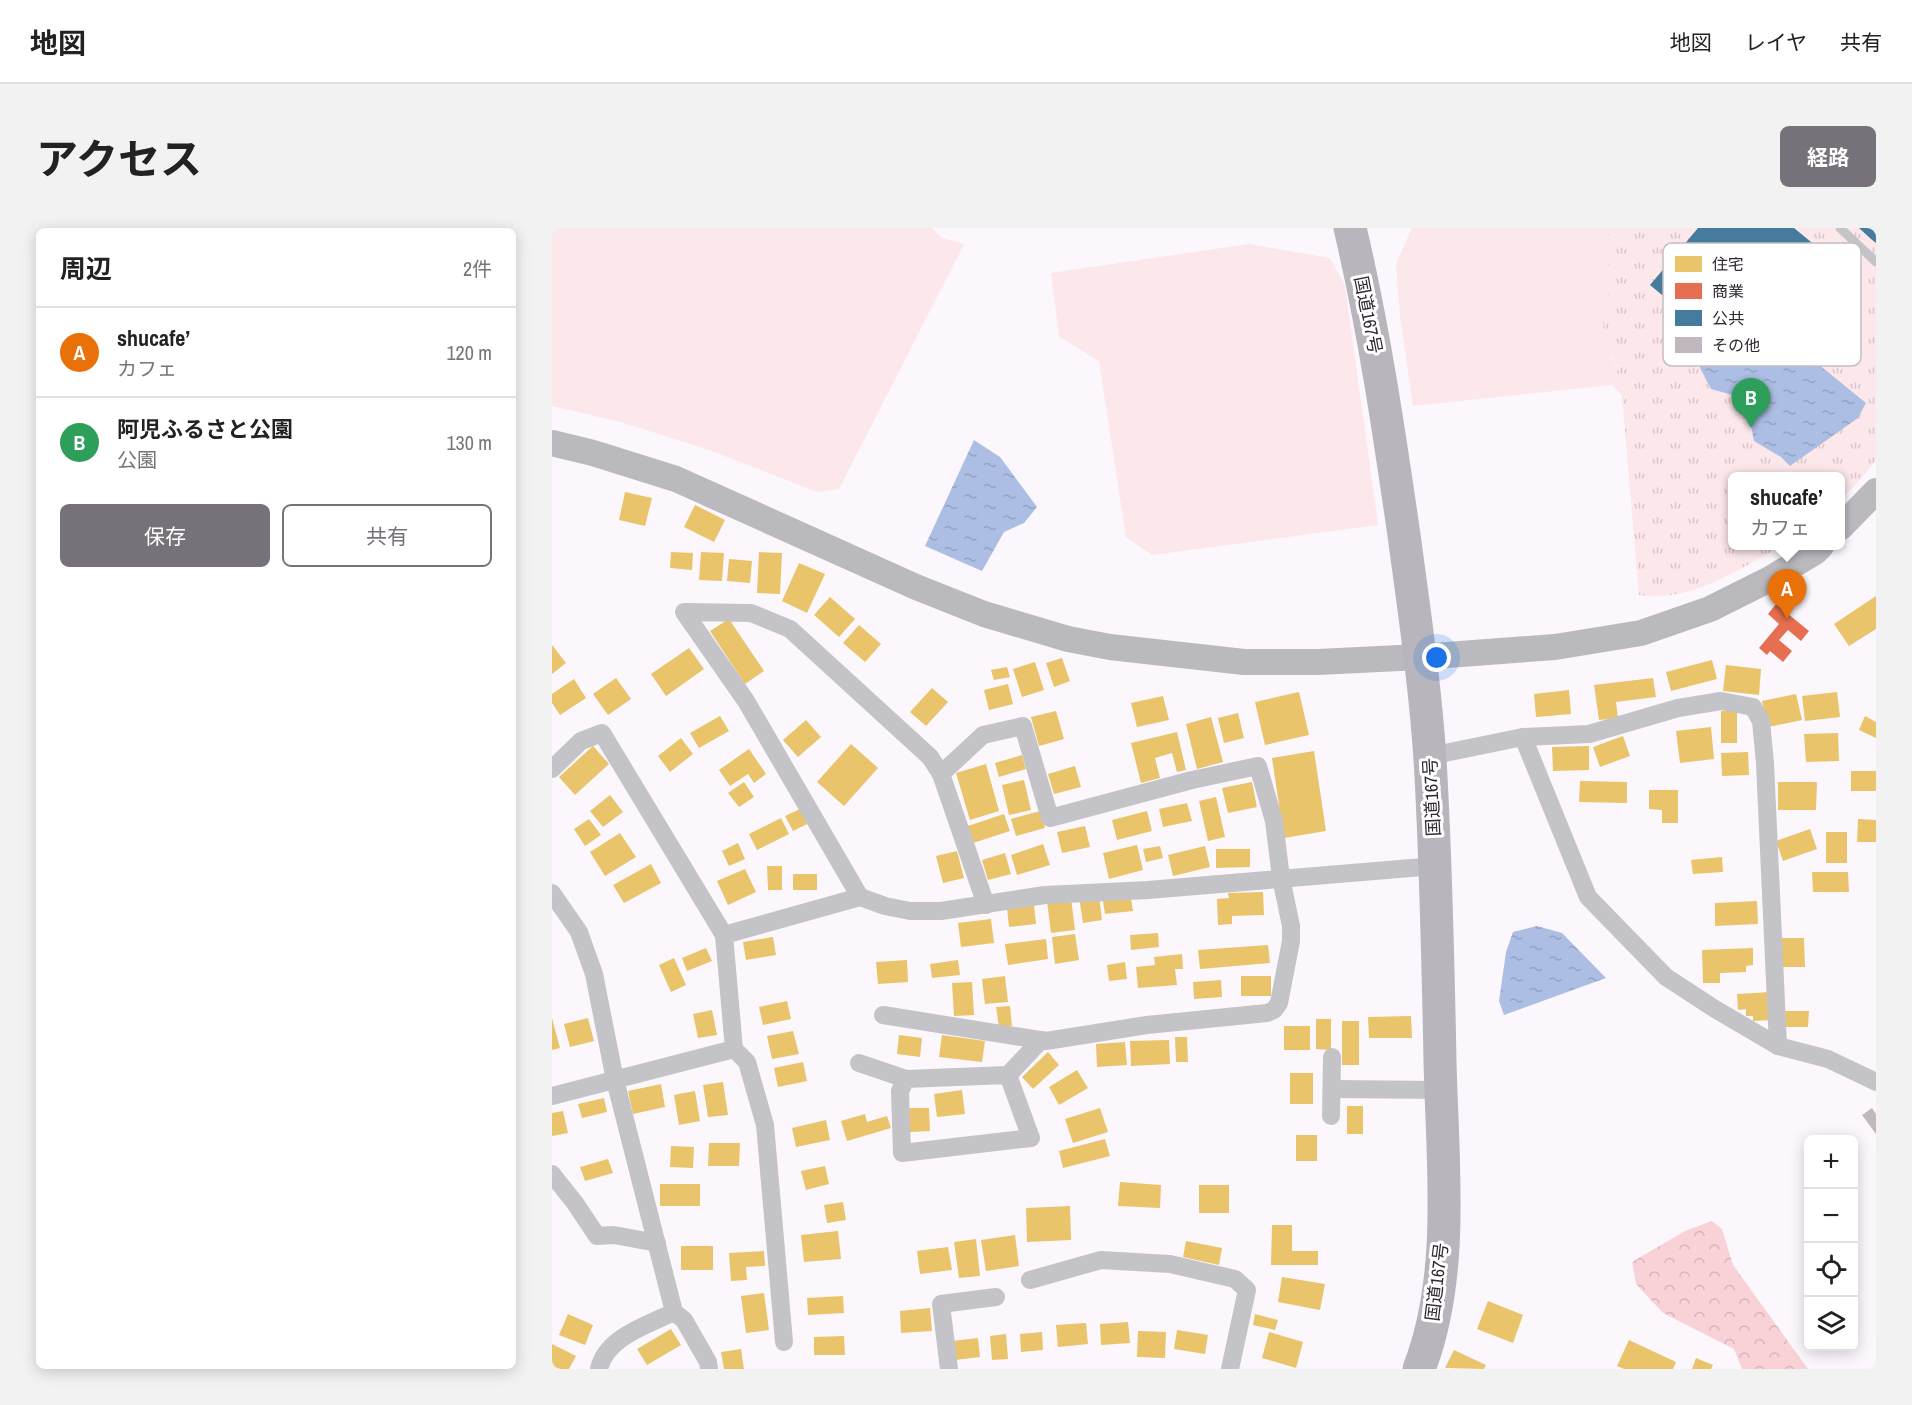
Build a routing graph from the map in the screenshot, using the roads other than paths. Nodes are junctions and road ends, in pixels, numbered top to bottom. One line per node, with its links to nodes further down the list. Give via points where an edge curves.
1 (1350, 228): 10 (highway, 国道167号, via 1367,298)
2 (1840, 228): 3 (lane)
3 (1856, 243)
4 (1861, 248): 5 (lane)
5 (1876, 262)
6 (552, 443): 10 (street, via 676,479 916,587 984,614 1068,639 1146,653 1244,662)
7 (1876, 490): 8 (street)
8 (1845, 522)
9 (1817, 550): 10 (street, via 1710,609 1641,633 1555,647)
10 (1420, 657): 12 (highway, 国道167号)
11 (1523, 737): 12 (street); 23 (street, via 1588,897 1666,977); 23 (street, via 1589,735 1678,708 1721,701 1753,707 1761,721 1765,763)
12 (1430, 756): 15 (highway, 国道167号)
13 (552, 769): 20 (street, via 581,741 602,733)
14 (941, 774): 16 (street, via 983,735 1023,726 1050,818 1258,766 1274,821); 18 (street, via 930,757 790,629 751,613 684,612 746,701); 19 (street)
15 (1435, 866): 16 (street); 32 (highway, 国道167号)
16 (1281, 878): 19 (street, via 1045,895); 22 (street, via 1292,926 1280,1003 1274,1010)
17 (552, 893): 28 (street, via 579,932 594,974)
18 (860, 897): 19 (street, via 910,911); 20 (street)
19 (986, 905)
20 (724, 935): 24 (street)
21 (883, 1015): 22 (street)
22 (1041, 1040): 27 (street)
23 (1778, 1046): 30 (street, via 1828,1059)
24 (734, 1049): 28 (street); 40 (street, via 747,1062 765,1125)
25 (1332, 1057): 31 (street)
26 (859, 1063): 29 (street)
27 (1008, 1075): 29 (street); 29 (street, via 1031,1138 902,1154 900,1091)
28 (615, 1080): 33 (street); 36 (street)
29 (906, 1080)
30 (1876, 1082)
31 (1332, 1089): 32 (street); 34 (street)
32 (1441, 1090): 45 (highway, 国道167号, via 1444,1219 1439,1295)
33 (552, 1096)
34 (1331, 1116)
35 (552, 1174): 36 (street, via 597,1236 614,1235)
36 (657, 1244): 39 (street)
37 (1030, 1280): 44 (street, via 1101,1260 1170,1264 1235,1280 1247,1290)
38 (996, 1296): 43 (street, via 941,1304)
39 (674, 1312): 41 (street, via 616,1341 601,1358); 42 (street, via 684,1320)
40 (784, 1342)
41 (598, 1369)
42 (709, 1369)
43 (949, 1369)
44 (1230, 1369)
45 (1419, 1369)

